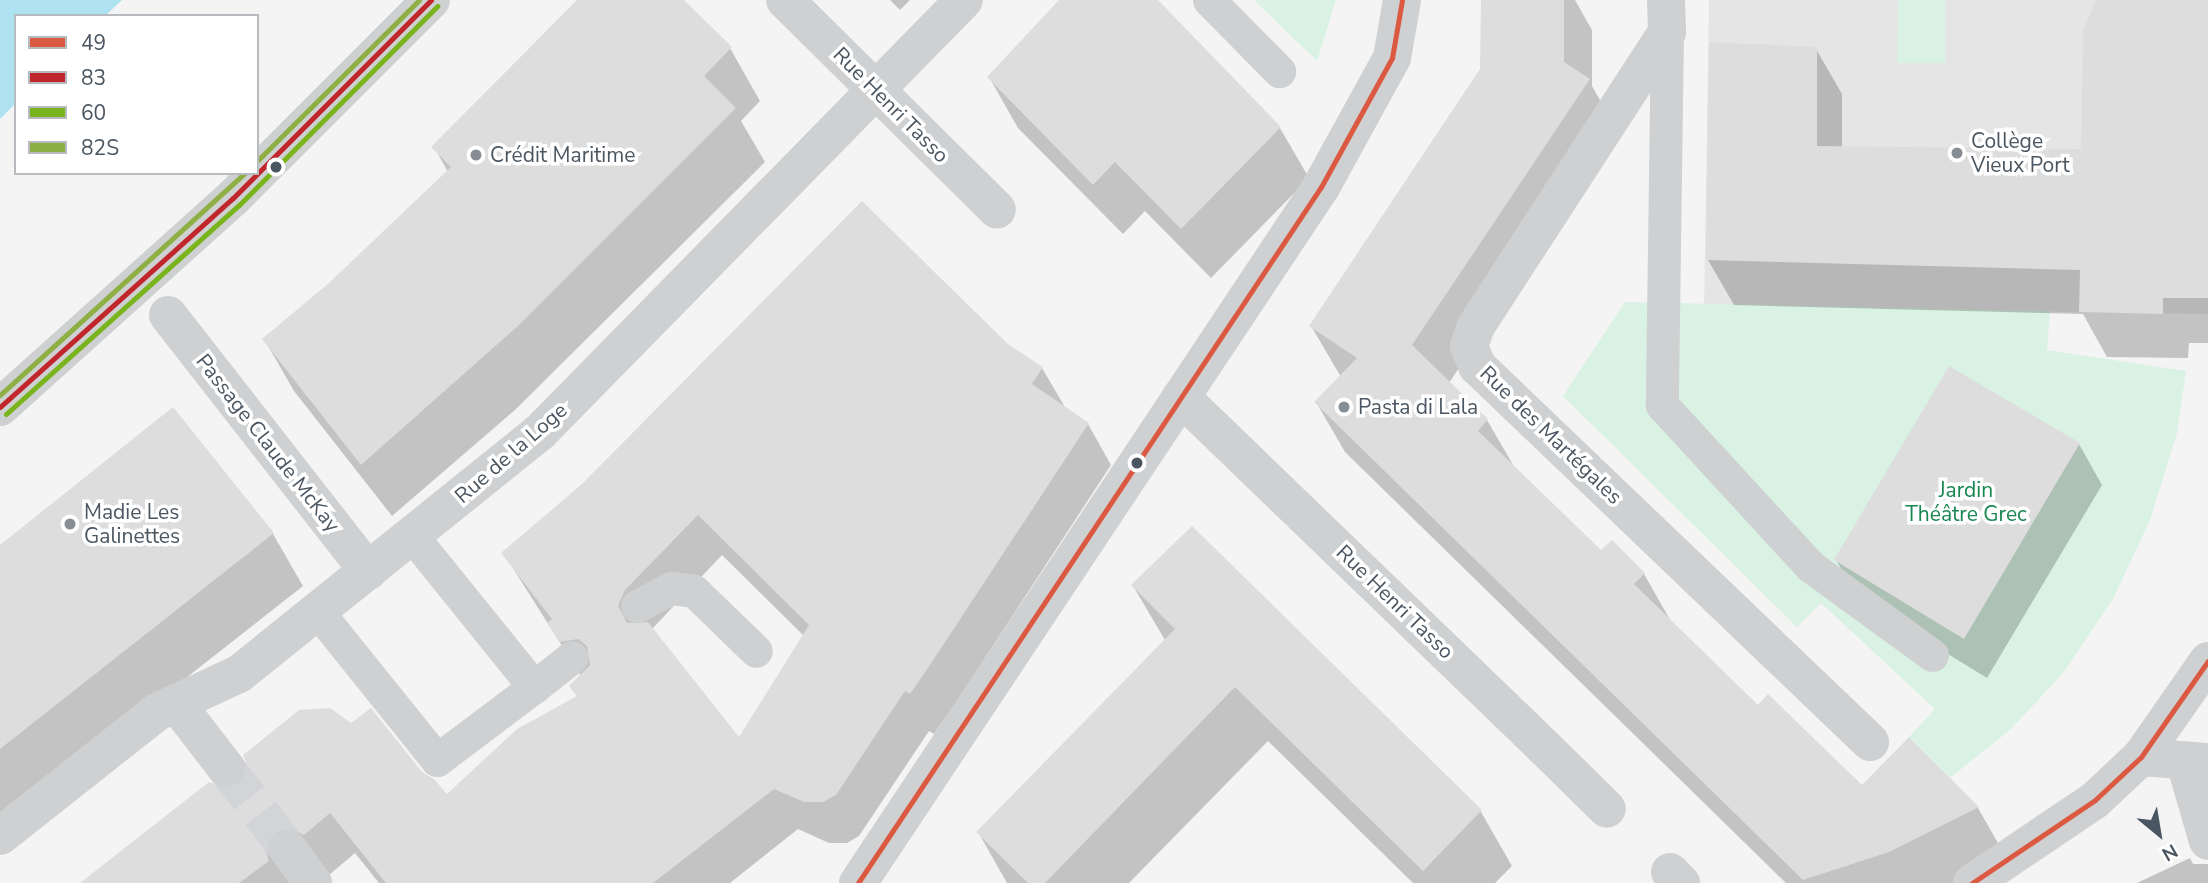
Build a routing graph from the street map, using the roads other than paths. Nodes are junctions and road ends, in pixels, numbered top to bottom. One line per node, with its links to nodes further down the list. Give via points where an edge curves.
1 (431, 0): 9 (street)
2 (785, 0): 8 (street, Rue Henri Tasso)
3 (964, 0): 8 (street, Rue de la Loge)
4 (1209, 0): 7 (lane)
5 (1402, 0): 13 (street, via 1392,58 1375,96 1321,187)
6 (1666, 16): 20 (lane, via 1662,405 1810,566); 25 (street, Rue des Martégales, via 1476,326 1469,346 1478,366)
7 (1279, 71)
8 (875, 90): 11 (street, Rue Henri Tasso); 15 (street, Rue de la Loge, via 540,432)
9 (259, 172)
10 (256, 175): 14 (street)
11 (998, 210)
12 (168, 315): 16 (street, Passage Claude McKay)
13 (1181, 397): 29 (street); 30 (street, Rue Henri Tasso)
14 (0, 407)
15 (413, 537): 16 (street, Rue de la Loge); 23 (lane)
16 (368, 571): 18 (street, Rue de la Loge)
17 (637, 606): 19 (lane, via 671,588 694,591)
18 (318, 612): 23 (lane, via 437,760); 24 (street, Rue de la Loge, via 239,674)
19 (757, 651)
20 (1932, 654)
21 (572, 657): 23 (lane)
22 (2208, 661): 26 (street)
23 (534, 687)
24 (176, 703): 28 (street); 31 (street, Rue de la Loge, via 142,723)
25 (1870, 742)
26 (2141, 757): 27 (street); 37 (street, via 2095,800)
27 (2197, 762): 32 (street)
28 (226, 768)
29 (926, 786): 35 (street); 36 (street)
30 (1607, 809)
31 (0, 836)
32 (2208, 841)
33 (286, 848): 34 (street)
34 (313, 883)
35 (858, 883)
36 (892, 883)
37 (1972, 883)

